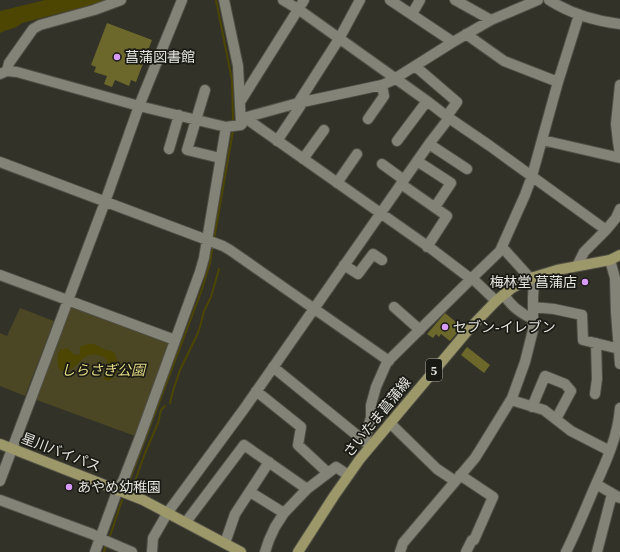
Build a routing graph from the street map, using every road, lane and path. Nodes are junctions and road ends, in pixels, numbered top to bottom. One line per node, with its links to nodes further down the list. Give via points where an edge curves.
1 (121, 0): 21 (street, via 36,27)
2 (182, 0): 30 (street)
3 (224, 0): 28 (street, via 238,66)
4 (283, 0): 12 (street)
5 (304, 0): 12 (street)
6 (360, 0): 18 (street)
7 (390, 0): 13 (street)
8 (420, 0): 13 (street)
9 (455, 0): 15 (street)
10 (538, 0): 15 (street)
11 (549, 0): 14 (street)
12 (298, 9): 18 (street); 28 (street)
13 (412, 14): 19 (street)
14 (579, 15): 16 (street); 23 (street)
15 (491, 20): 17 (street)
16 (620, 24)
17 (466, 34): 19 (street); 23 (street, via 504,61)
18 (339, 38): 22 (street); 29 (street)
19 (453, 42): 20 (street)
20 (415, 66): 22 (street); 32 (street, via 457,102)
21 (4, 73): 30 (street, via 17,72)
22 (395, 78): 24 (street); 27 (street)
23 (558, 82): 37 (street)
24 (382, 85): 29 (street); 33 (street, via 384,96)
25 (620, 85): 43 (street, via 616,124)
26 (204, 90): 34 (street)
27 (427, 101): 32 (street); 39 (street)
28 (240, 102): 35 (street)
29 (301, 102): 35 (street); 38 (street)
30 (139, 106): 31 (street); 53 (street)
31 (179, 115): 34 (street); 41 (street)
32 (448, 117): 40 (street); 50 (street)
33 (368, 119)
34 (195, 120): 35 (street); 44 (street, via 187,150)
35 (236, 124): 38 (street, via 251,122); 44 (street)
36 (324, 130): 45 (street)
37 (542, 140): 43 (street); 50 (street)
38 (277, 141): 45 (street)
39 (397, 141)
40 (429, 144): 46 (street); 49 (street)
41 (169, 149)
42 (357, 154): 52 (street)
43 (620, 156)
44 (220, 158): 58 (street)
45 (303, 159): 52 (street)
46 (417, 161): 51 (street); 54 (street, via 451,183)
47 (0, 162): 53 (street)
48 (382, 164): 51 (street)
49 (467, 169)
50 (532, 176): 57 (street); 60 (street)
51 (403, 182): 54 (street); 56 (street)
52 (337, 183): 56 (street)
53 (105, 202): 58 (street); 70 (street)
54 (435, 207): 59 (street, via 447,216)
55 (620, 209): 57 (street)
56 (380, 214): 59 (street); 64 (street)
57 (606, 230): 65 (street, via 584,252)
58 (212, 241): 74 (street, via 230,250); 77 (street)
59 (427, 247): 68 (street)
60 (502, 247): 67 (street); 68 (street)
61 (620, 255): 63 (main road, さいたま菖蒲線 / 5)
62 (382, 260): 64 (street, via 373,254 358,274)
63 (610, 260): 65 (main road, さいたま菖蒲線 / 5); 79 (street, via 615,278)
64 (344, 265): 74 (street)
65 (577, 266): 67 (main road, さいたま菖蒲線 / 5)
66 (0, 275): 70 (street)
67 (532, 278): 69 (main road, さいたま菖蒲線 / 5); 73 (street)
68 (472, 279): 71 (street); 76 (street)
69 (504, 294): 71 (main road, さいたま菖蒲線 / 5); 75 (street, via 516,309)
70 (68, 300): 77 (street); 92 (street)
71 (496, 301): 89 (main road, さいたま菖蒲線 / 5)
72 (394, 307): 76 (street)
73 (533, 307): 75 (street); 78 (street, via 582,315 583,340)
74 (313, 308): 80 (street); 82 (street)
75 (533, 319): 85 (street, via 533,330 525,362)
76 (420, 330): 80 (street)
77 (175, 340): 100 (street)
78 (596, 343): 79 (street); 84 (street)
79 (619, 349): 81 (street)
80 (389, 361): 90 (street, via 376,387 371,405)
81 (620, 364)
82 (273, 367): 83 (street); 90 (street)
83 (256, 391): 95 (street, via 302,427 298,445); 105 (street)
84 (595, 394)
85 (511, 400): 86 (street); 97 (street, via 474,458)
86 (532, 407): 88 (street, via 544,410); 88 (street, via 545,376 565,384 571,391)
87 (620, 408): 93 (street)
88 (556, 419): 93 (street, via 571,431)
89 (390, 423): 90 (main road, さいたま菖蒲線 / 5); 97 (street, via 437,469)
90 (368, 443): 96 (main road, さいたま菖蒲線 / 5)
91 (0, 444): 92 (main road, 星川バイパス)
92 (12, 448): 98 (street); 100 (main road, 星川バイパス)
93 (610, 451): 99 (street)
94 (269, 462): 101 (street); 102 (street); 107 (street, via 244,445)
95 (328, 473): 96 (street, via 336,467); 101 (street)
96 (348, 475): 115 (main road, さいたま菖蒲線 / 5)
97 (457, 478): 116 (street, via 403,543); 117 (street, via 493,497)
98 (0, 481)
99 (596, 484): 103 (street); 118 (street)
100 (118, 489): 105 (main road, 星川バイパス); 108 (street)
101 (307, 489): 106 (street)
102 (250, 492): 106 (street); 109 (street, via 235,514)
103 (616, 496): 119 (street)
104 (0, 500): 108 (street)
105 (168, 512): 107 (main road, 星川バイパス); 112 (street, via 153,538)
106 (284, 513): 114 (street)
107 (186, 522): 109 (main road, 星川バイパス)
108 (107, 542): 110 (street); 111 (street)
109 (225, 543): 113 (main road, 星川バイパス)
110 (95, 552)
111 (132, 552)
112 (152, 552)
113 (241, 552)
114 (265, 552)
115 (298, 552)
116 (400, 552)
117 (466, 552)
118 (566, 552)
119 (597, 552)

